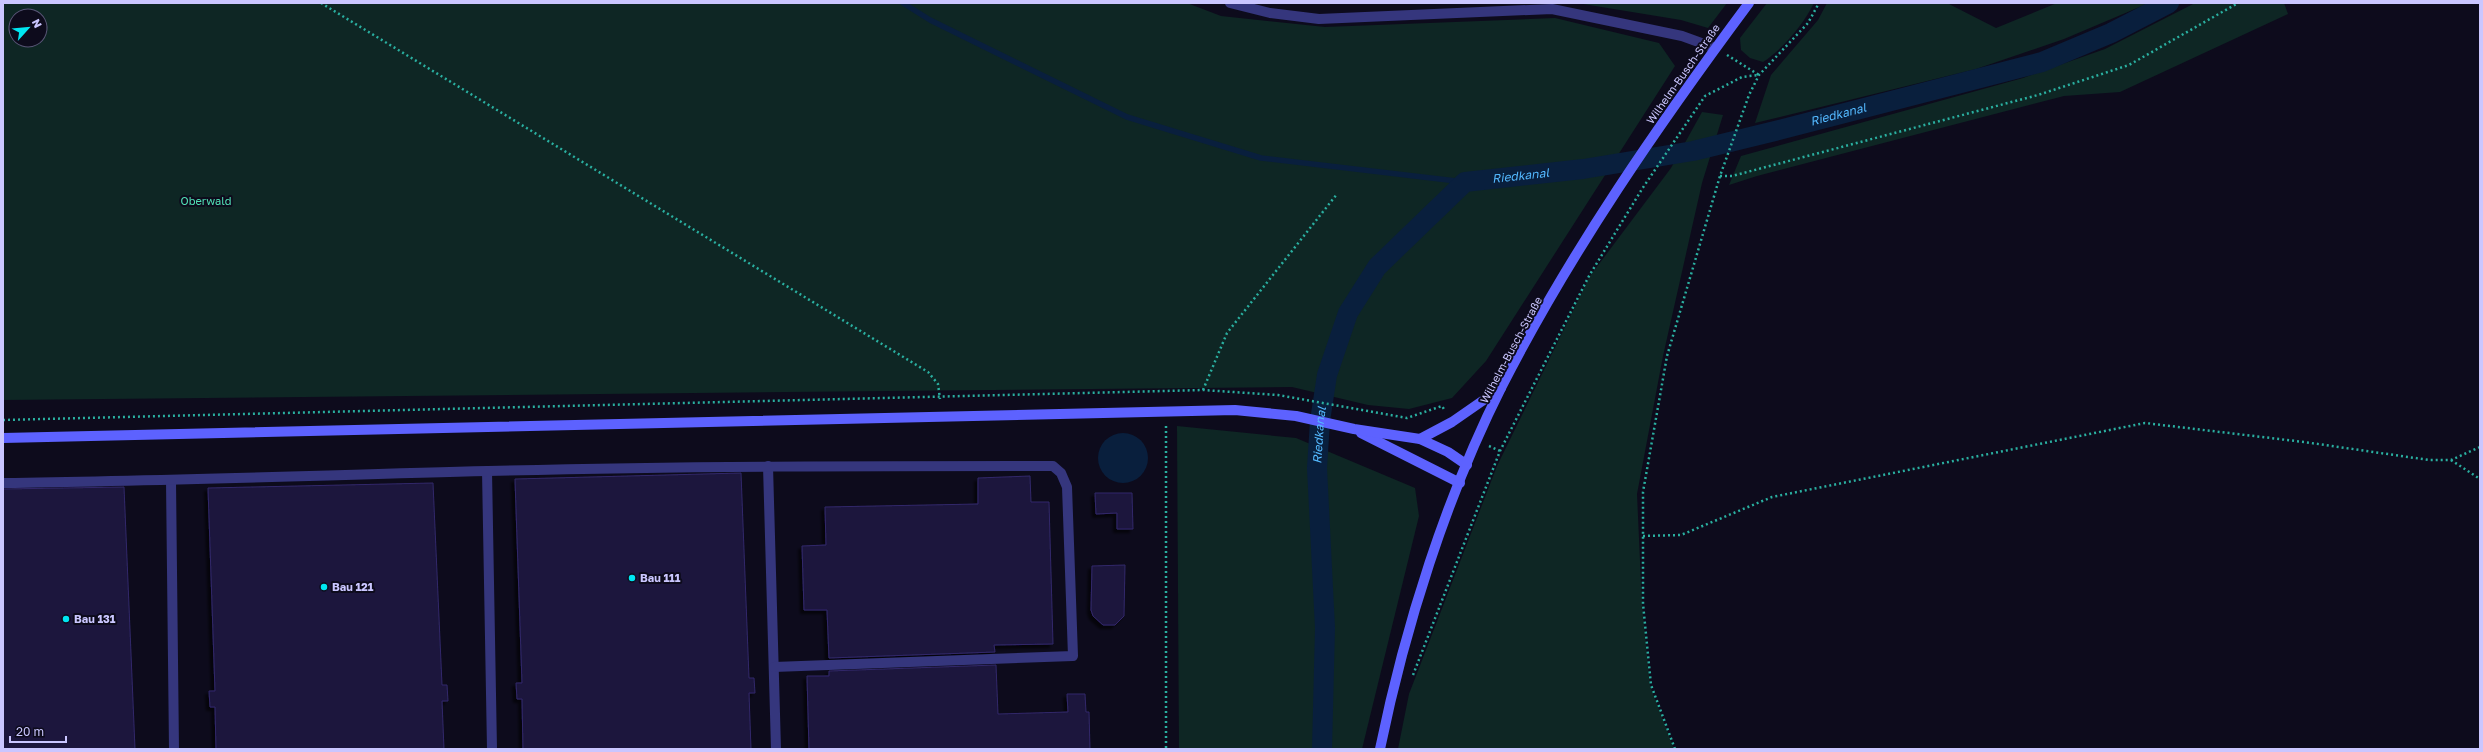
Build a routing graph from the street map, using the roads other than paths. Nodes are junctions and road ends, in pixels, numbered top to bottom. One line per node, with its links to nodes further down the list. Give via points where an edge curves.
1 (1230, 3): 3 (lane, via 1270,13 1319,19 1552,9 1645,27 1682,36)
2 (1749, 3): 3 (street, Wilhelm-Busch-Straße)
3 (1715, 48): 4 (street, Wilhelm-Busch-Straße, via 1626,179 1564,278)
4 (1502, 386): 7 (street, via 1452,422); 8 (street, Wilhelm-Busch-Straße)
5 (1354, 429): 6 (street, via 1296,416 1235,410); 7 (street); 13 (street)
6 (3, 438)
7 (1420, 439): 8 (street, via 1448,452)
8 (1467, 465): 13 (street, Wilhelm-Busch-Straße)
9 (768, 466): 10 (lane); 14 (lane); 14 (lane, via 1053,466 1061,473 1067,487 1073,656)
10 (487, 471): 11 (lane); 16 (lane)
11 (171, 481): 12 (lane); 15 (lane)
12 (3, 483)
13 (1460, 483): 18 (street, Wilhelm-Busch-Straße, via 1425,580 1397,673)
14 (774, 667): 17 (lane)
15 (174, 749)
16 (492, 749)
17 (776, 749)
18 (1380, 749)

